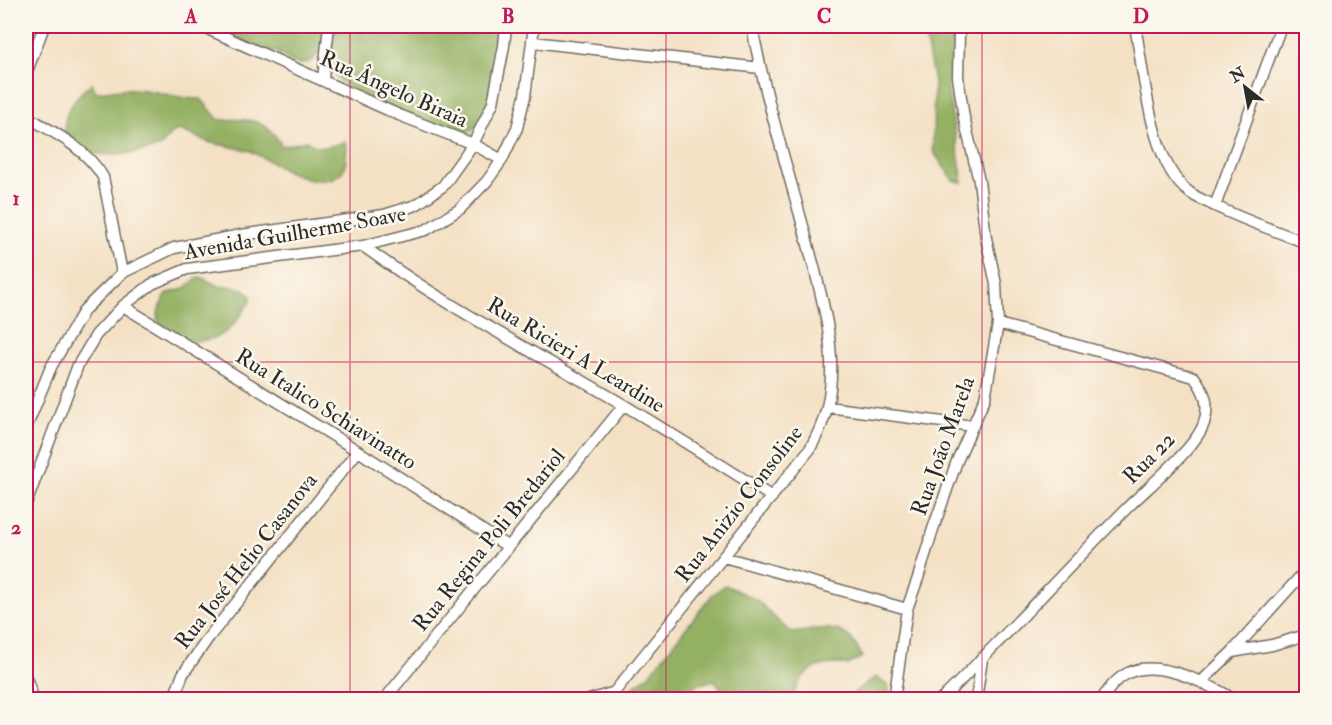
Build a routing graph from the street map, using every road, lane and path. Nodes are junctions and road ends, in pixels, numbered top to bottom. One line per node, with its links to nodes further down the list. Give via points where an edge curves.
1 (44, 26): 12 (street)
2 (201, 26): 13 (street, Rua Ângelo Biraia)
3 (329, 26): 13 (street)
4 (506, 26): 15 (street, Avenida Guilherme Soave, via 493,103)
5 (534, 26): 10 (street, Avenida Guilherme Soave)
6 (752, 26): 11 (street, Rua Anizio Consoline)
7 (962, 26): 22 (street, Rua João Marela, via 958,77 996,284)
8 (1135, 26): 17 (street, via 1163,159 1189,192)
9 (1281, 26): 17 (street)
10 (533, 42): 11 (street); 16 (street, Avenida Guilherme Soave, via 517,128)
11 (760, 68): 24 (street, Rua Anizio Consoline, via 818,282 829,338)
12 (26, 74)
13 (322, 79): 15 (street, Rua Ângelo Biraia)
14 (26, 116): 20 (street, via 95,163 103,177)
15 (473, 144): 16 (street, Rua Ângelo Biraia); 20 (street, Avenida Guilherme Soave, via 443,186 416,206 374,217 174,248)
16 (502, 160): 19 (street, Avenida Guilherme Soave, via 460,209 426,230)
17 (1215, 206): 18 (street)
18 (1303, 240)
19 (363, 246): 21 (street, Avenida Guilherme Soave, via 187,269 152,284); 23 (street, Rua Ricieri A Leardine, via 506,338)
20 (122, 273): 26 (street, Avenida Guilherme Soave, via 85,309 51,368)
21 (123, 306): 27 (street, Rua Italico Schiavinatto); 29 (street, Avenida Guilherme Soave, via 96,335 78,365)
22 (998, 324): 25 (street, Rua João Marela, via 986,398); 36 (street, Rua 22, via 1194,377 1204,390 1207,405 1205,423 1197,437)
23 (624, 405): 28 (street, Rua Ricieri A Leardine); 30 (street, Rua Regina Poli Bredariol)
24 (828, 407): 25 (street); 28 (street, Rua Anizio Consoline, via 810,449)
25 (973, 426): 33 (street, Rua João Marela, via 936,519)
26 (26, 428)
27 (358, 451): 30 (street, Rua Italico Schiavinatto); 41 (street, Rua José Helio Casanova, via 209,638 183,674)
28 (772, 497): 31 (street, Rua Anizio Consoline)
29 (26, 504)
30 (507, 546): 42 (street, Rua Regina Poli Bredariol)
31 (724, 558): 33 (street); 39 (street, Rua Anizio Consoline)
32 (1306, 570): 35 (street)
33 (907, 609): 44 (street, Rua João Marela)
34 (1306, 635): 35 (street)
35 (1232, 652): 38 (street)
36 (982, 658): 45 (street, Rua 22); 46 (street)
37 (26, 678): 40 (street)
38 (1202, 681): 47 (street, via 1145,669 1128,673); 48 (street)
39 (610, 696): 43 (street)
40 (34, 699)
41 (173, 699)
42 (384, 699)
43 (589, 699)
44 (894, 699)
45 (940, 699)
46 (976, 699)
47 (1101, 699)
48 (1235, 699)

